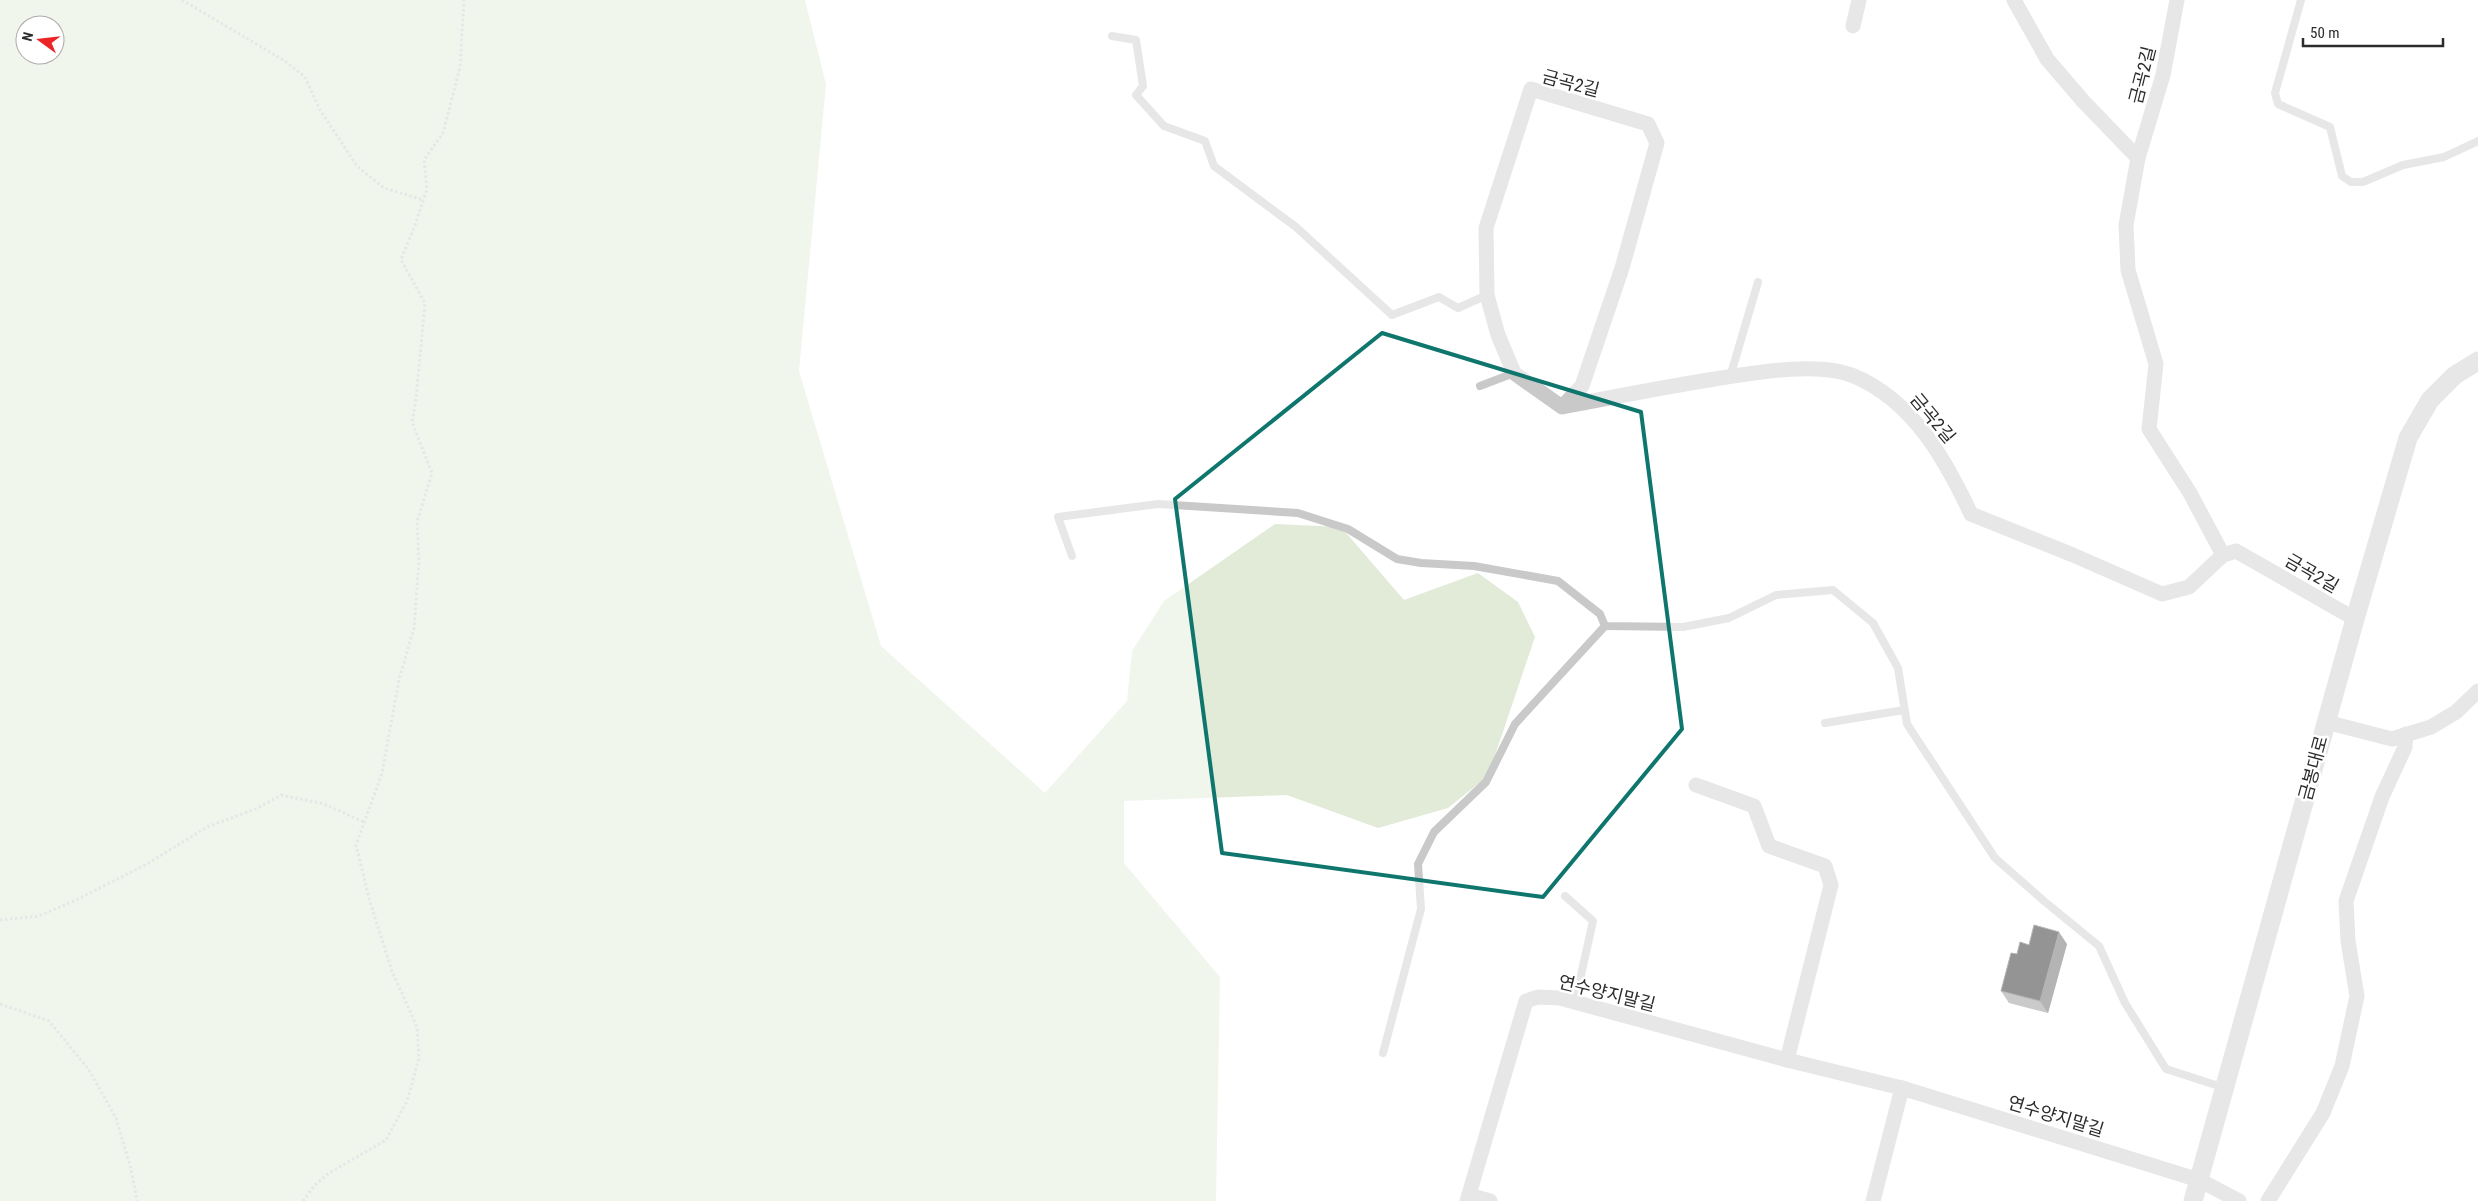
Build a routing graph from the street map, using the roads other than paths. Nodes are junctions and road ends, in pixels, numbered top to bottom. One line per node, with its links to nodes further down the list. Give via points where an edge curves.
1 (1859, 0): 5 (street)
2 (2014, 0): 8 (street, via 2047,59)
3 (2177, 0): 8 (street, 금곡2길, via 2163,75)
4 (2301, 0): 7 (lane, via 2275,93 2278,104 2330,127 2342,176 2351,182 2364,182 2402,165 2444,157)
5 (1853, 26)
6 (1112, 36): 10 (lane, via 1136,40 1143,86 1136,95 1164,126 1204,141 1214,166 1296,227 1392,315 1439,297 1458,308)
7 (2478, 141)
8 (2138, 158): 16 (street, 금곡2길, via 2126,225 2128,270 2156,364 2149,429 2190,493)
9 (1758, 282): 13 (lane)
10 (1488, 295): 12 (street, 금곡2길, via 1498,335); 15 (street, 금곡2길, via 1486,228 1531,89 1648,124 1657,143 1622,268 1582,386)
11 (2478, 361): 18 (street, 금봉대로, via 2455,375 2430,400 2408,438)
12 (1514, 373): 14 (lane); 15 (street)
13 (1730, 377): 15 (street, 금곡2길); 16 (street, 금곡2길, via 1815,369 1852,375 1879,389 1904,408 1930,439 1957,483 1971,514 2162,594 2189,586)
14 (1480, 386)
15 (1562, 407)
16 (2223, 555): 18 (street, 금곡2길, via 2236,551)
17 (1072, 556): 19 (lane, via 1058,517 1158,504 1298,513 1348,529 1397,559 1474,566 1558,581 1600,614)
18 (2355, 619): 22 (street, 금봉대로)
19 (1605, 626): 21 (lane, via 1683,627 1729,618 1776,595 1833,590 1873,624 1898,668); 28 (lane, via 1515,724 1486,782 1434,832 1418,864 1421,909)
20 (2478, 692): 24 (street, via 2456,712 2431,727)
21 (1904, 710): 23 (lane); 31 (lane, via 1907,724 1995,858 2099,946 2125,1003 2166,1069)
22 (2326, 722): 24 (street, via 2392,739); 31 (street, 금봉대로)
23 (1825, 723)
24 (2406, 734): 38 (street, via 2405,747 2382,797 2346,900 2348,941 2357,996 2342,1066 2323,1113)
25 (1696, 786): 29 (street, via 1754,806 1768,846 1825,866 1831,885)
26 (1565, 896): 27 (lane, via 1593,921)
27 (1575, 1002): 29 (street, 연수양지말길); 33 (street, 연수양지말길, via 1538,997 1526,1001)
28 (1383, 1053)
29 (1787, 1060): 30 (street, 연수양지말길)
30 (1902, 1088): 32 (street, 연수양지말길); 35 (street)
31 (2225, 1088): 32 (street, 금봉대로)
32 (2199, 1180): 36 (street, 금봉대로); 37 (street, 연수양지말길)
33 (1468, 1198): 34 (street, 연수양지말길)
34 (1490, 1201)
35 (1873, 1201)
36 (2193, 1201)
37 (2239, 1201)
38 (2268, 1201)

